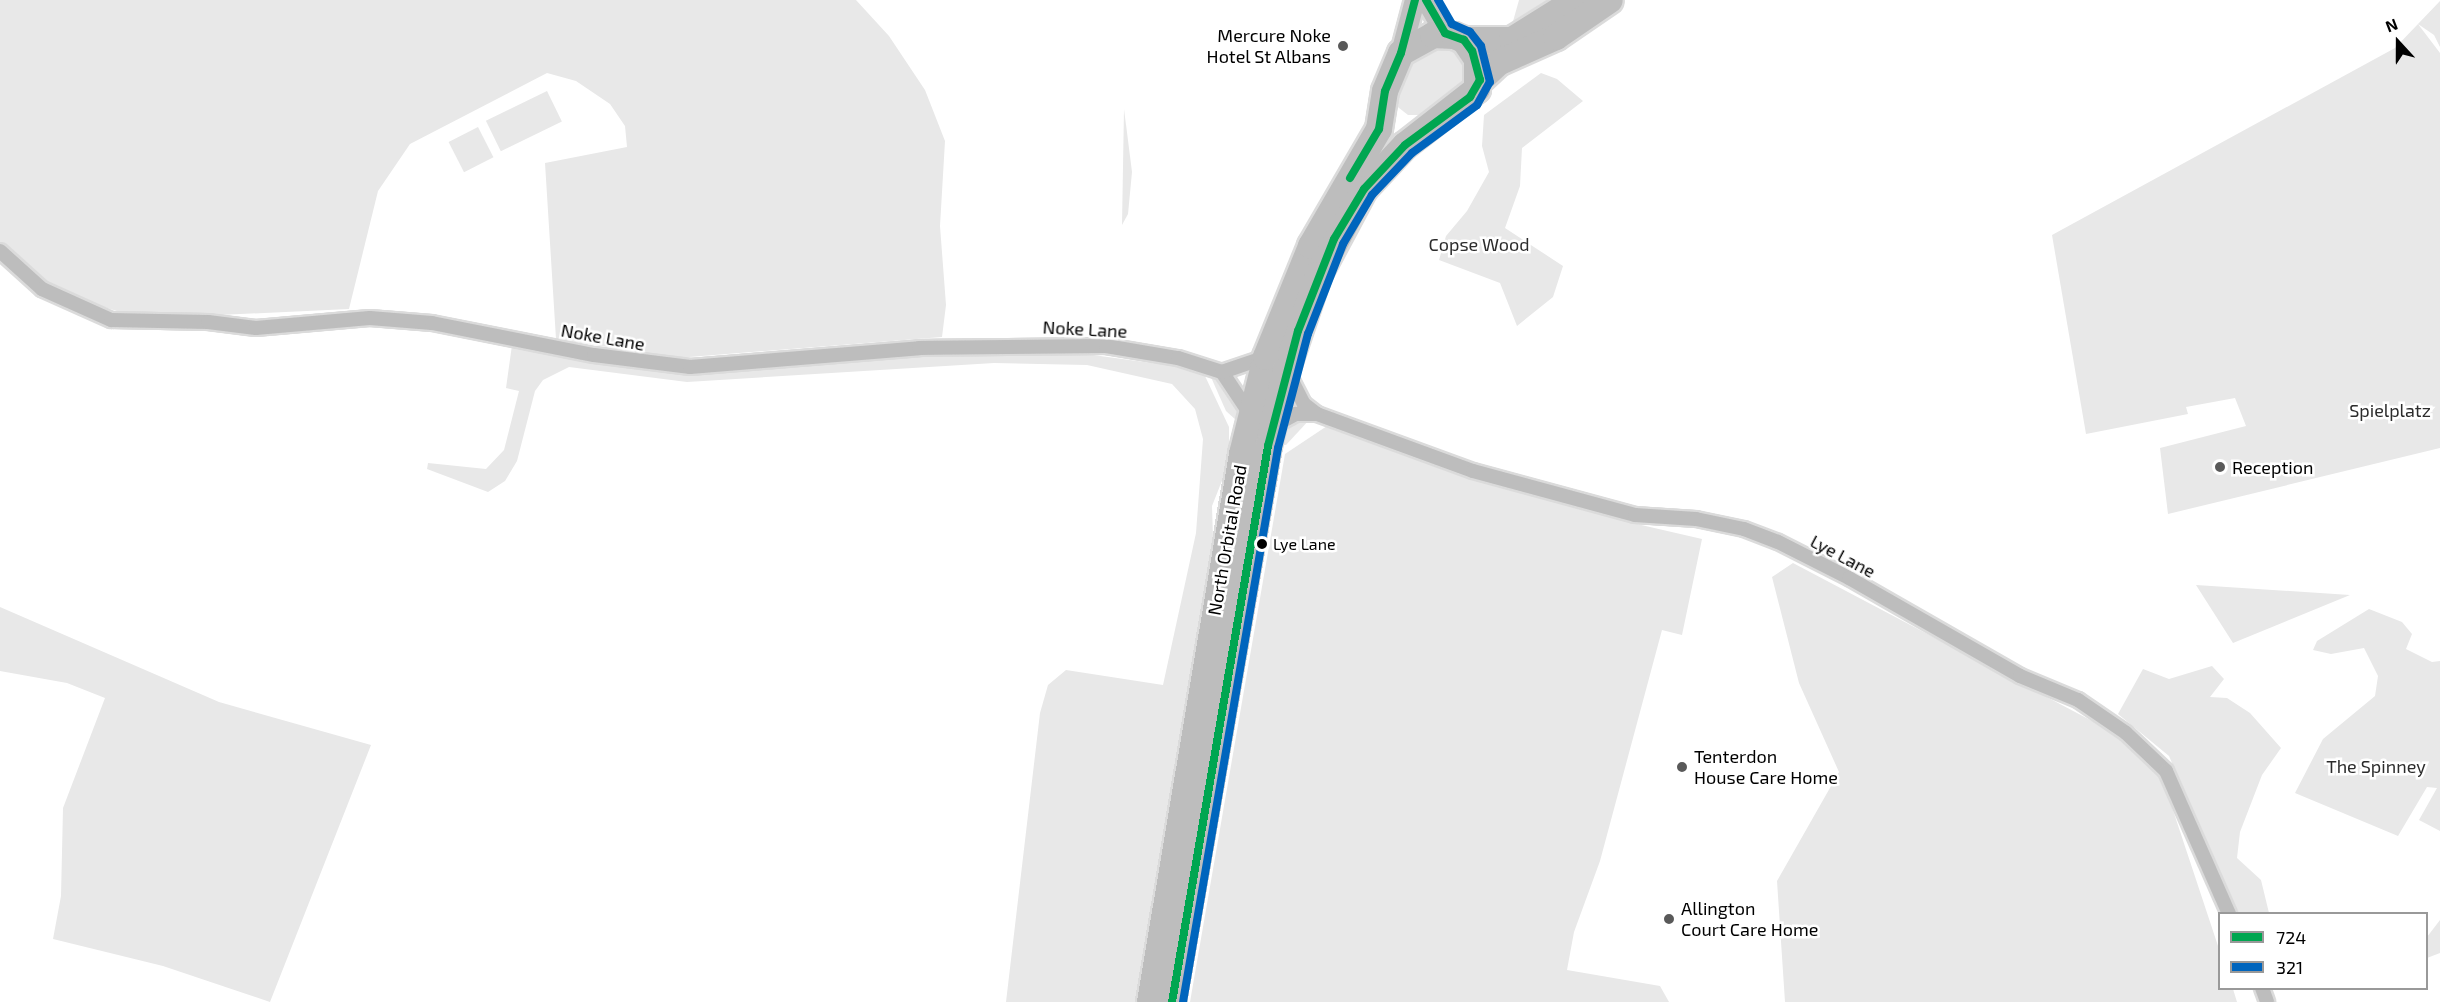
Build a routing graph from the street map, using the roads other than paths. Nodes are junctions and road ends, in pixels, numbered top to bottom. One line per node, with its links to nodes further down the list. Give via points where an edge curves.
1 (1415, 0): 6 (main road)
2 (1426, 0): 5 (main road)
3 (1576, 0): 5 (highway, via 1512,40)
4 (1610, 0): 7 (highway, via 1556,37 1498,63)
5 (1454, 37): 6 (highway, via 1423,38); 7 (highway, via 1477,59)
6 (1401, 53): 8 (highway, via 1390,74)
7 (1480, 80): 9 (highway, via 1470,97)
8 (1384, 105): 9 (highway, via 1399,120); 11 (highway, North Orbital Road, via 1379,129 1335,201 1295,279)
9 (1427, 127): 11 (highway, North Orbital Road, via 1379,170 1348,213)
10 (0, 250): 12 (street, Noke Lane, via 42,290 111,320 208,322 256,328 370,318 432,322 594,355 690,367 919,348 1106,346 1178,358)
11 (1276, 364): 12 (street); 13 (highway, North Orbital Road); 14 (street, Lye Lane, via 1304,404); 15 (highway, North Orbital Road)
12 (1222, 372): 13 (street)
13 (1250, 414): 17 (highway, North Orbital Road)
14 (1317, 414): 15 (street, Lye Lane, via 1296,414); 16 (street, Lye Lane, via 1473,471 1635,515 1696,519 1744,529 1849,578 2020,676 2078,700 2126,732 2166,771)
15 (1272, 428): 18 (highway, North Orbital Road)
16 (2228, 912)
17 (1150, 1002)
18 (1172, 1002)

